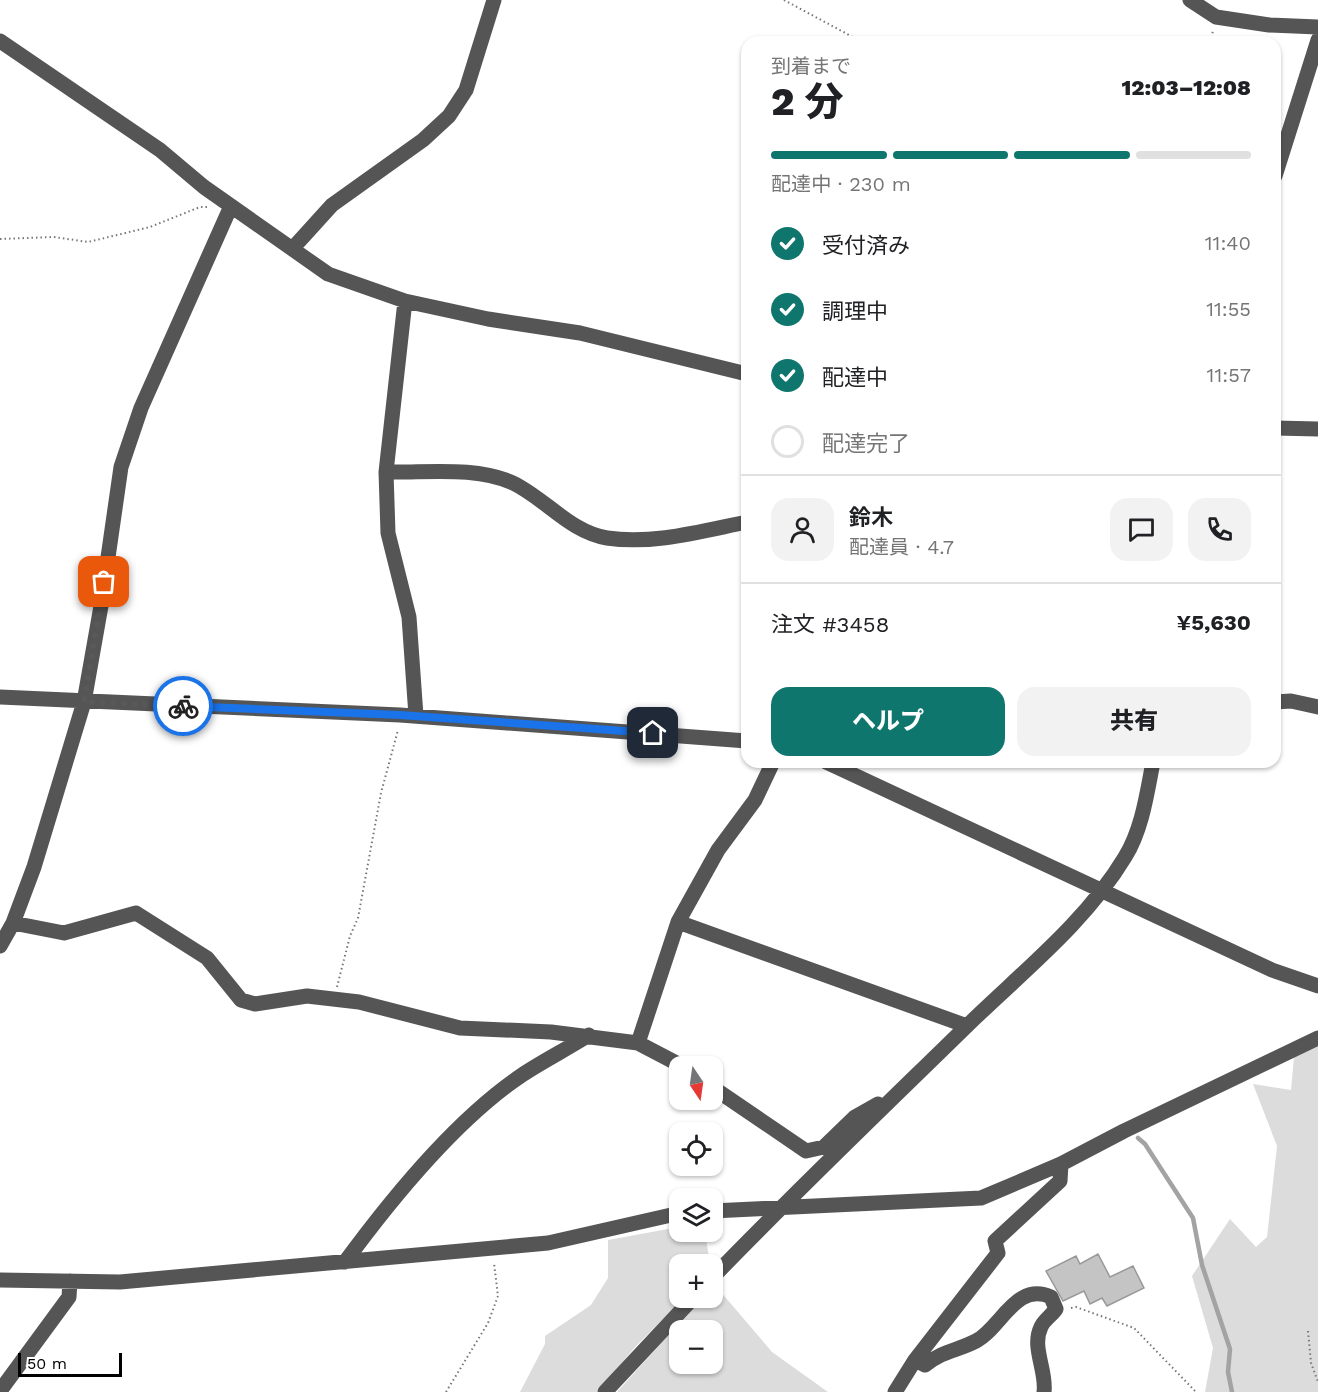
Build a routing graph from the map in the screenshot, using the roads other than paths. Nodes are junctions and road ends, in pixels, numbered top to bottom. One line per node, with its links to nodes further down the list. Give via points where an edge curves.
1 (494, 0): 8 (street, via 466,90 449,116 423,140 332,205)
2 (1190, 0): 3 (street, via 1216,17)
3 (1318, 27)
4 (0, 40): 7 (street, via 160,150)
5 (1318, 40): 6 (street)
6 (1281, 157)
7 (231, 206): 8 (street); 16 (street, via 141,408 121,467)
8 (293, 248): 9 (street, via 328,273)
9 (405, 301): 10 (street, via 580,333); 13 (street)
10 (741, 373)
11 (1314, 425): 12 (street)
12 (1281, 428)
13 (386, 472): 14 (street, via 466,473 513,483 583,530 606,538 637,540); 19 (street, via 388,533 409,618)
14 (741, 523)
15 (0, 697): 16 (street)
16 (84, 702): 19 (street); 26 (street)
17 (1281, 702): 18 (street)
18 (1318, 707)
19 (416, 716): 20 (street)
20 (741, 741)
21 (770, 768): 25 (street, via 755,800 718,850)
22 (839, 768): 24 (street)
23 (1152, 768): 24 (street, via 1146,803 1127,855)
24 (1101, 891): 28 (street, via 1272,970); 29 (street)
25 (678, 922): 29 (street); 32 (street)
26 (13, 923): 27 (street); 30 (street, via 64,933 136,913 207,958 241,1000 255,1004 307,996 359,1002 460,1028)
27 (0, 946)
28 (1318, 986)
29 (967, 1026): 35 (street)
30 (589, 1035): 32 (street); 40 (street, via 520,1076 469,1118 386,1206)
31 (1318, 1038): 36 (street)
32 (638, 1043): 33 (street)
33 (669, 1059)
34 (723, 1094): 35 (street, via 806,1151 824,1147 855,1117)
35 (897, 1094): 37 (street)
36 (1061, 1164): 37 (street, via 981,1198); 45 (street, via 1060,1181 995,1241 998,1253)
37 (780, 1208): 38 (street); 41 (street)
38 (723, 1211)
39 (669, 1216): 40 (street, via 548,1243)
40 (345, 1262): 43 (street, via 120,1282)
41 (723, 1267)
42 (0, 1280): 43 (street)
43 (70, 1281): 46 (street, via 69,1297)
44 (684, 1308): 47 (street)
45 (915, 1359): 48 (street); 49 (street, via 925,1365 941,1353 978,1341 1022,1297 1041,1292 1051,1297 1056,1309 1041,1326 1037,1343 1046,1379)
46 (0, 1391)
47 (605, 1392)
48 (895, 1392)
49 (1044, 1392)

